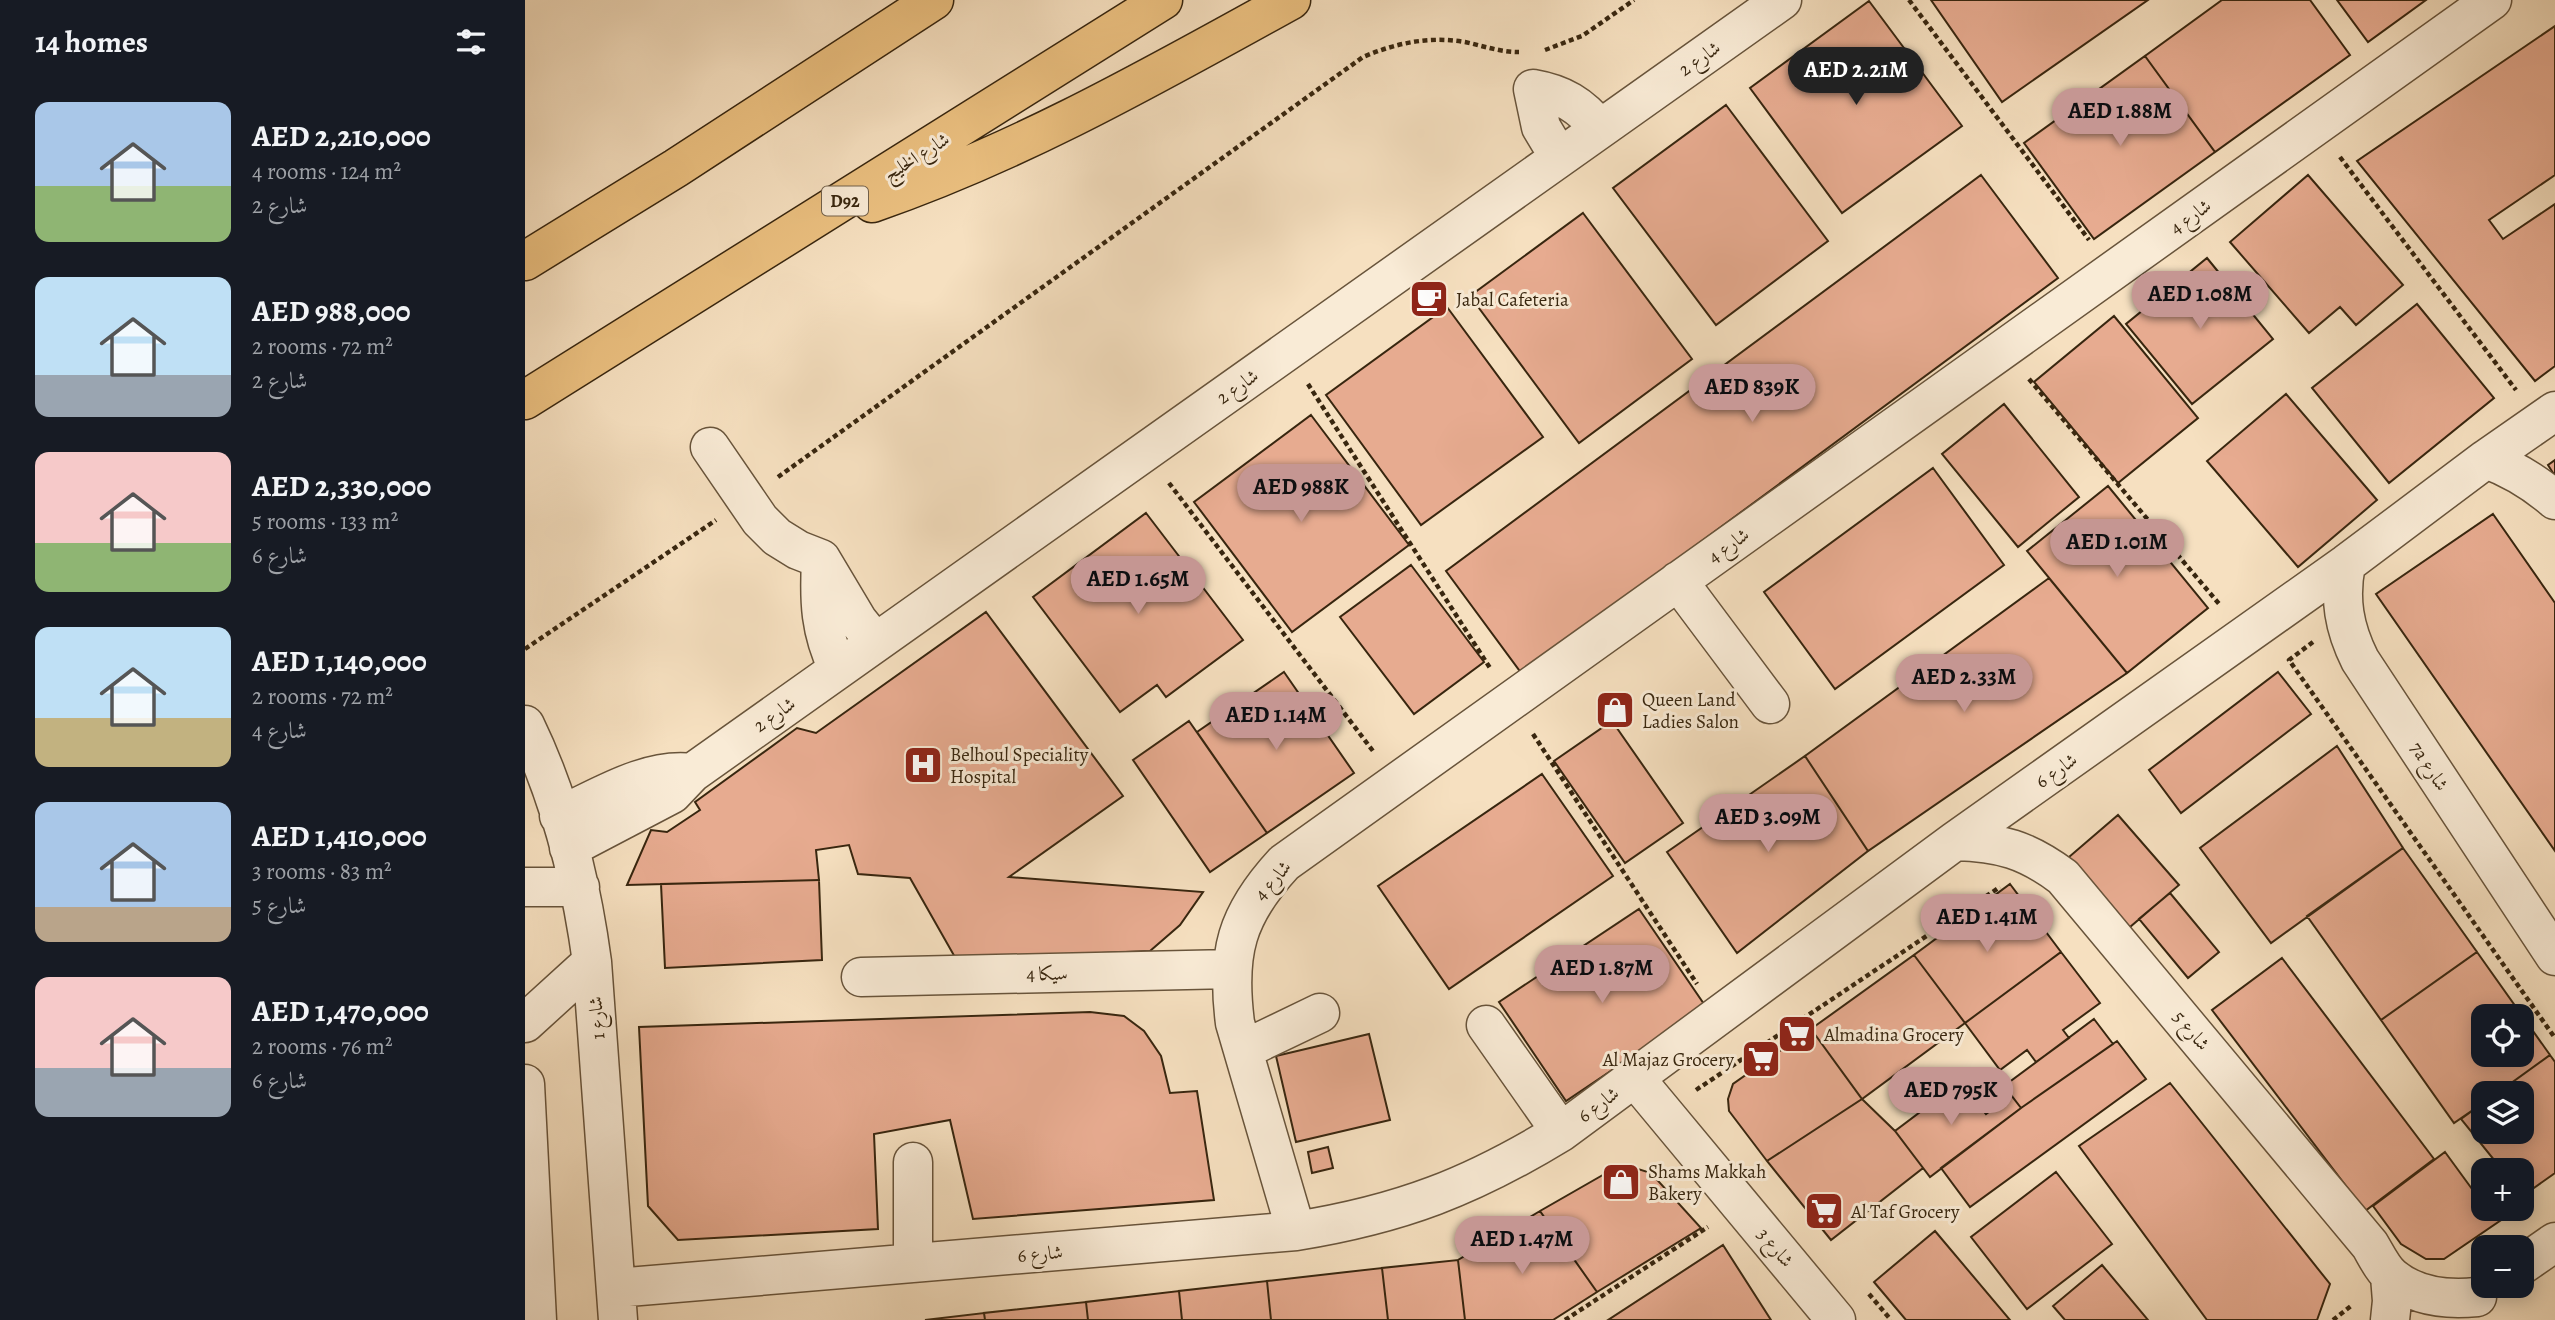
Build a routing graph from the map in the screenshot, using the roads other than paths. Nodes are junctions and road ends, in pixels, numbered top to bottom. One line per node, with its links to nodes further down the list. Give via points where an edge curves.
1 (934, 0): 9 (main road)
2 (1163, 0): 8 (main road, شارع الخليج / D92)
3 (1291, 0): 8 (main road, via 1045,132 897,195)
4 (1781, 0): 6 (street, شارع 2)
5 (2492, 0): 17 (street, شارع 4)
6 (1600, 128): 7 (street, شارع 2); 7 (street, via 1572,102 1533,89 1541,127)
7 (1559, 157): 18 (street, شارع 2)
8 (801, 228): 10 (main road, شارع الخليج / D92)
9 (525, 261)
10 (528, 401)
11 (2547, 416): 13 (street, شارع 6)
12 (710, 447): 15 (street, via 760,520 777,537)
13 (2486, 459): 14 (street, via 2512,468); 16 (street, شارع 6)
14 (2555, 500)
15 (821, 559): 18 (street); 19 (street, via 821,619)
16 (2346, 564): 22 (street, شارع 6); 26 (street, 7a شارع, via 2341,589 2344,618 2360,660)
17 (1678, 581): 20 (street); 28 (street, شارع 4, via 1284,863 1247,911 1236,939)
18 (875, 642): 19 (street, شارع 2)
19 (838, 669): 23 (street, شارع 2, via 692,772 647,777)
20 (1770, 704)
21 (525, 725): 23 (street, شارع 1, via 547,776)
22 (1955, 841): 34 (street, شارع 6); 42 (street, شارع 5, via 1985,841 2013,848 2063,877 2370,1245)
23 (570, 853): 24 (street); 25 (street); 27 (street, شارع 1)
24 (525, 867)
25 (525, 887)
26 (2554, 955)
27 (592, 962): 31 (street); 45 (street, شارع 1)
28 (1232, 969): 29 (street, 4 سيكا); 33 (street, شارع 4, via 1235,1023)
29 (861, 977)
30 (1320, 1013): 33 (street)
31 (525, 1023)
32 (1486, 1025): 36 (street)
33 (1243, 1050): 38 (street, شارع 4)
34 (1634, 1077): 36 (street, شارع 6); 47 (street, شارع 3)
35 (525, 1084): 46 (street)
36 (1561, 1132): 38 (street, شارع 6, via 1512,1162 1408,1207)
37 (913, 1162): 41 (street)
38 (1296, 1231): 41 (street, شارع 6)
39 (2555, 1242): 40 (street)
40 (2534, 1257)
41 (913, 1263): 45 (street, شارع 6)
42 (2390, 1276): 43 (street, via 2428,1295 2453,1299); 48 (street)
43 (2471, 1294)
44 (2475, 1298): 49 (street)
45 (617, 1304)
46 (537, 1320)
47 (1836, 1320)
48 (2391, 1320)
49 (2445, 1320)

